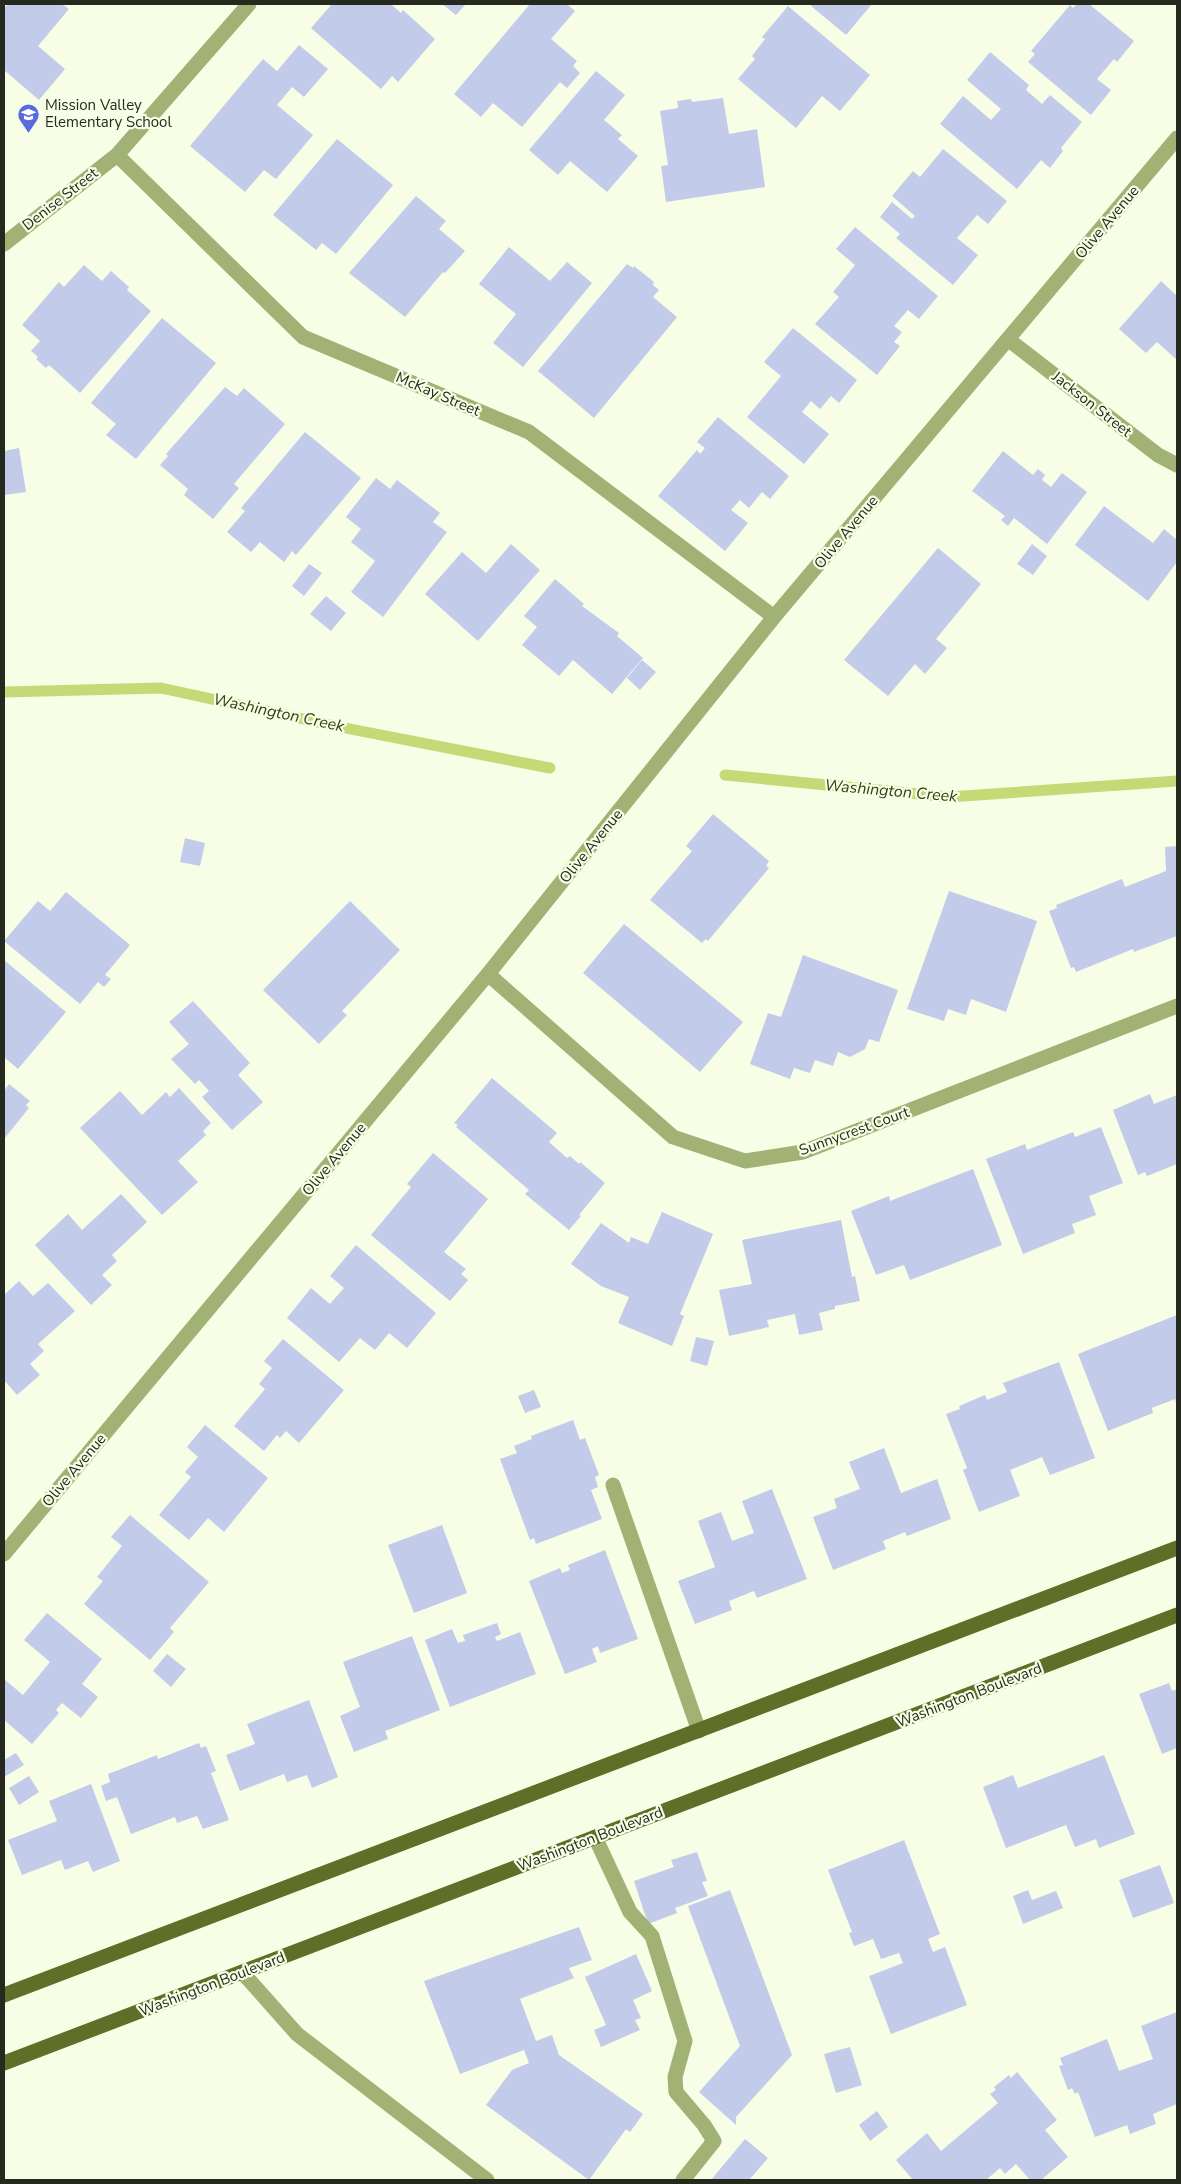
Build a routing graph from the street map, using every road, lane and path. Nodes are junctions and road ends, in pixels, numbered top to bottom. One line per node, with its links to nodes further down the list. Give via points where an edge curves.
1 (249, 4): 3 (street, Denise Street)
2 (1177, 138): 5 (street, Olive Avenue)
3 (117, 155): 4 (street, Denise Street); 7 (street, McKay Street, via 304,337 529,432)
4 (4, 244)
5 (1009, 340): 6 (street, Jackson Street, via 1158,455); 7 (street, Olive Avenue)
6 (1177, 465)
7 (774, 617): 8 (street, Olive Avenue)
8 (488, 974): 9 (street, Sunnycrest Court, via 673,1138 745,1161 803,1152); 12 (street, Olive Avenue)
9 (1177, 1006)
10 (613, 1485): 14 (street)
11 (1177, 1548): 14 (main road)
12 (4, 1554)
13 (1177, 1615): 15 (main road, Washington Boulevard)
14 (699, 1731): 17 (main road)
15 (595, 1837): 16 (main road, Washington Boulevard); 20 (street, via 630,1912 652,1936 685,2041 675,2077 676,2092 714,2141)
16 (242, 1972): 18 (main road, Washington Boulevard); 19 (street, via 297,2034)
17 (4, 1995)
18 (4, 2063)
19 (487, 2180)
20 (683, 2180)

